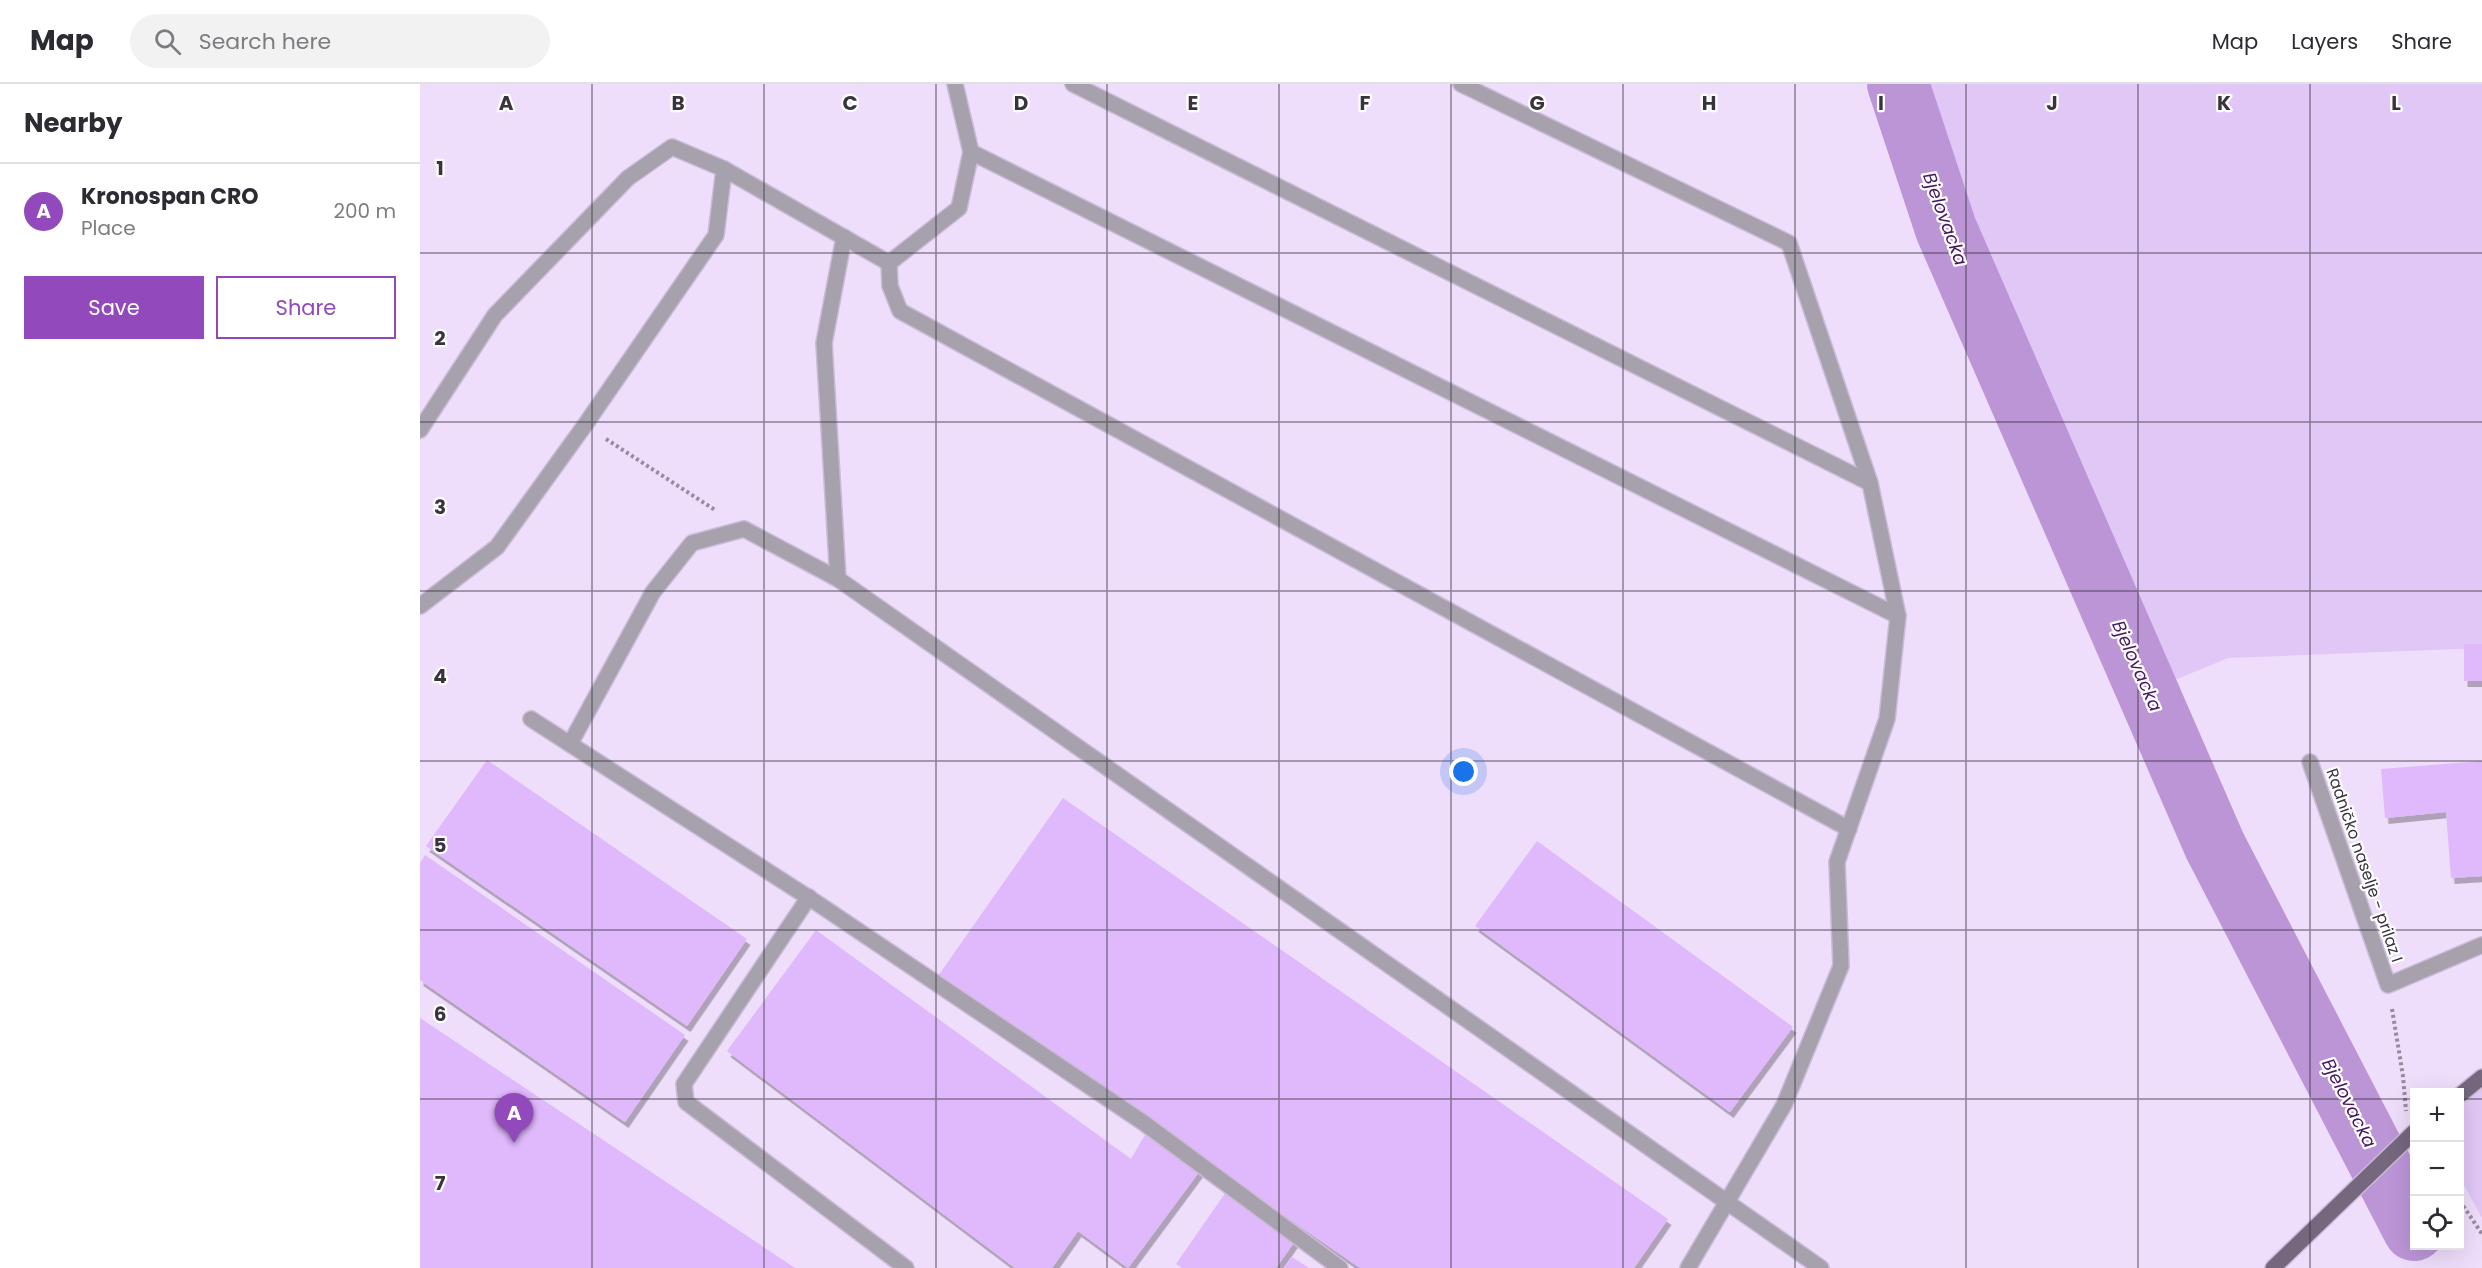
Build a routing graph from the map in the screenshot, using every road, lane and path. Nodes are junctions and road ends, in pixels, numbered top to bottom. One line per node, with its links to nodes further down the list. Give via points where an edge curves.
1 (955, 84): 4 (street)
2 (1073, 84): 10 (street)
3 (1461, 84): 10 (street, via 1789,243)
4 (971, 152): 7 (street, via 959,208); 14 (street)
5 (724, 169): 6 (street); 8 (street, via 716,235); 9 (street, via 672,147 628,178 495,315)
6 (844, 237): 7 (street); 12 (street, via 824,343)
7 (889, 263): 18 (street, via 890,286 900,311)
8 (585, 425): 11 (path); 13 (street, via 496,547)
9 (420, 430)
10 (1869, 483): 14 (street)
11 (744, 529): 12 (street); 16 (street, via 692,543 653,592)
12 (838, 579): 26 (street)
13 (420, 606)
14 (1898, 616): 18 (street, via 1887,719)
15 (531, 719): 16 (street)
16 (570, 744): 19 (street)
17 (2310, 762): 21 (street, Radničko naselje - prilaz I)
18 (1849, 829): 26 (street, via 1837,862 1841,966 1784,1106)
19 (809, 897): 29 (street, via 684,1084 686,1102); 30 (street, via 1144,1123)
20 (2482, 945): 21 (street, Radničko naselje - prilaz I)
21 (2388, 985): 24 (path, via 2403,1076 2404,1108)
22 (2482, 1077): 23 (main road)
23 (2464, 1092)
24 (2410, 1121)
25 (2410, 1127): 33 (main road)
26 (1728, 1203): 31 (street); 32 (street)
27 (2464, 1207): 28 (path)
28 (2482, 1234)
29 (906, 1268)
30 (1340, 1268)
31 (1688, 1268)
32 (1821, 1268)
33 (2273, 1268)

